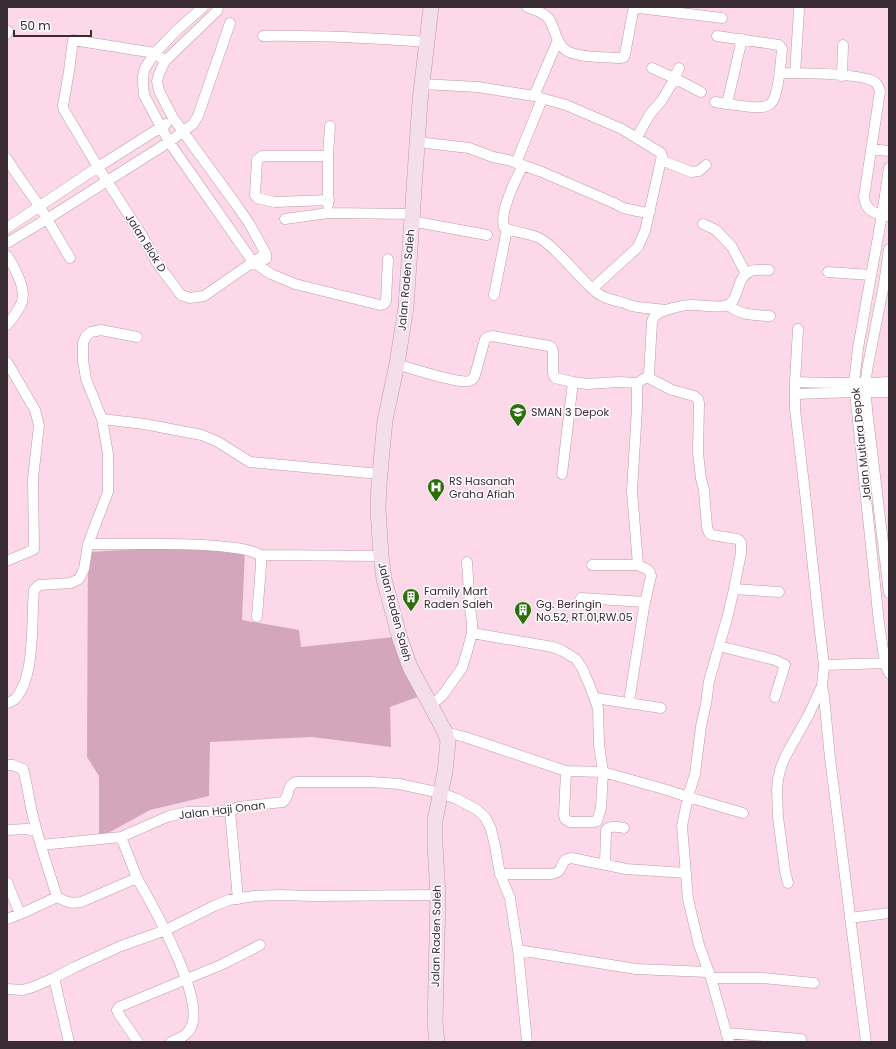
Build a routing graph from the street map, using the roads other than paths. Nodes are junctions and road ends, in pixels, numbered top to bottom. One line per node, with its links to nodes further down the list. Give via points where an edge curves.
1 (203, 7): 16 (street)
2 (431, 7): 14 (street, Jalan Raden Saleh)
3 (527, 7): 6 (street)
4 (216, 8): 17 (street)
5 (635, 8): 8 (street); 12 (street, via 624,57 580,56 568,52)
6 (543, 10): 12 (street)
7 (799, 10): 21 (street)
8 (722, 18)
9 (230, 23): 32 (street, via 198,116 193,124)
10 (263, 36): 14 (street, via 364,37)
11 (717, 36): 13 (street)
12 (558, 40): 26 (street)
13 (742, 40): 20 (street, via 779,45 782,49); 28 (street)
14 (427, 42): 24 (street, Jalan Raden Saleh)
15 (843, 45): 22 (street)
16 (155, 53): 17 (street); 31 (street, via 146,68 143,83 144,95); 43 (street, Jalan Blok D, via 73,40 63,105)
17 (165, 61): 29 (street, via 157,82)
18 (652, 68): 23 (street)
19 (679, 68): 23 (street)
20 (780, 73): 21 (street); 28 (street, via 773,101 766,106 762,108)
21 (795, 73): 22 (street)
22 (842, 76): 36 (street, via 872,80 880,91)
23 (674, 78): 25 (street); 33 (street)
24 (422, 84): 26 (street, via 478,87); 35 (street, Jalan Raden Saleh)
25 (701, 92)
26 (538, 97): 33 (street, via 566,106); 41 (street)
27 (715, 102): 28 (street)
28 (727, 104)
29 (172, 118): 31 (street); 32 (street)
30 (330, 126): 38 (street)
31 (161, 127): 34 (street); 43 (street)
32 (182, 132): 34 (street); 60 (street, via 249,223)
33 (637, 137): 39 (street)
34 (169, 142): 45 (street); 64 (street)
35 (417, 142): 41 (street, via 469,148); 51 (street, Jalan Raden Saleh)
36 (871, 148): 37 (street); 50 (street, via 865,202 870,210)
37 (889, 151)
38 (328, 156): 46 (street); 46 (street, via 262,156 258,160 255,195 257,198 275,202)
39 (661, 157): 42 (street, via 691,172 699,171); 48 (street)
40 (7, 159): 47 (street)
41 (519, 164): 48 (street, via 623,208); 56 (street, via 503,216 502,223)
42 (706, 165)
43 (98, 167): 45 (street, Jalan Blok D); 47 (street)
44 (889, 168): 50 (street, Jalan Mutiara Depok)
45 (108, 181): 52 (street); 64 (street, Jalan Blok D, via 157,263 181,295 190,298 204,296)
46 (329, 200): 49 (street)
47 (40, 207): 52 (street); 55 (street)
48 (650, 212): 70 (street, via 638,247)
49 (328, 213): 51 (street); 53 (street)
50 (886, 215): 69 (street, Jalan Mutiara Depok)
51 (412, 217): 57 (street); 80 (street, Jalan Raden Saleh, via 406,307)
52 (47, 219): 58 (street); 62 (street)
53 (285, 219)
54 (703, 224): 68 (street, via 716,230 732,247)
55 (7, 228)
56 (507, 229): 70 (street, via 542,239 558,252); 71 (street)
57 (487, 235)
58 (7, 243)
59 (889, 249): 72 (street, Jalan Mutiara Depok)
60 (266, 254): 64 (street); 66 (street)
61 (7, 256): 76 (street, via 23,286 23,299)
62 (70, 258)
63 (388, 259): 66 (street, via 386,301 380,305 295,284)
64 (253, 262): 66 (street)
65 (769, 270): 68 (street, via 750,271)
66 (266, 271)
67 (828, 272): 69 (street)
68 (746, 274): 73 (street)
69 (871, 275): 86 (street, Jalan Mutiara Depok, via 858,348)
70 (592, 289): 74 (street, via 612,300 634,306)
71 (494, 294)
72 (885, 297): 87 (street, Jalan Mutiara Depok, via 871,350)
73 (728, 305): 74 (street, via 718,307 690,304); 75 (street, via 740,313)
74 (668, 310): 81 (street, via 653,318 650,369)
75 (770, 316)
76 (7, 325)
77 (798, 329): 83 (street)
78 (137, 337): 90 (street, via 96,330 84,339 83,360 86,379)
79 (7, 362): 96 (street, via 35,410 39,425 33,478 34,549)
80 (396, 364): 82 (street, via 467,382 473,379 485,340 492,336 549,346 553,351 555,378); 91 (street, Jalan Raden Saleh, via 385,420)
81 (647, 377): 85 (street); 100 (street, via 672,390 698,399 698,453 707,527 712,535 737,539 741,543)
82 (573, 382): 85 (street); 92 (street)
83 (794, 382): 86 (street); 89 (street)
84 (889, 382): 87 (street)
85 (637, 383): 99 (street, via 632,491)
86 (855, 387): 87 (street); 89 (street); 109 (street, Jalan Mutiara Depok, via 879,623)
87 (866, 388): 88 (street); 102 (street, Jalan Mutiara Depok, via 866,409)
88 (889, 392)
89 (795, 394): 108 (street, via 794,409)
90 (102, 420): 91 (street, via 144,424 202,435 250,462); 93 (street, via 108,454 108,492)
91 (380, 474): 95 (street, Jalan Raden Saleh, via 378,509)
92 (562, 474)
93 (88, 544): 94 (street, via 207,544 248,550); 114 (street, via 84,569 79,579 71,583 39,585 34,590 30,657 26,675 22,690 14,700)
94 (260, 555): 95 (street); 105 (street)
95 (381, 556): 115 (street, Jalan Raden Saleh, via 384,579 403,646 410,667)
96 (9, 560)
97 (467, 562): 106 (street)
98 (592, 565): 99 (street)
99 (638, 565): 104 (street, via 648,570 651,576)
100 (734, 589): 101 (street); 107 (street)
101 (779, 592)
102 (889, 593)
103 (581, 598): 104 (street)
104 (645, 602): 111 (street)
105 (257, 617)
106 (472, 632): 113 (street, via 563,651 576,659); 115 (street, via 462,668 442,696)
107 (719, 646): 112 (street, via 775,660 785,665); 122 (street, via 709,681 695,774)
108 (824, 665): 109 (street); 110 (street)
109 (888, 667)
110 (822, 686): 135 (street, via 785,757 778,779 778,817); 141 (street)
111 (630, 696)
112 (775, 697)
113 (595, 698): 116 (street); 120 (street)
114 (7, 703)
115 (430, 706): 117 (street, Jalan Raden Saleh)
116 (661, 708)
117 (445, 732): 119 (street); 121 (street, Jalan Raden Saleh, via 448,741)
118 (7, 765): 127 (street, via 22,769)
119 (566, 771): 120 (street); 120 (street, via 564,815 570,822 597,821 601,808)
120 (603, 772): 122 (street)
121 (441, 793): 123 (street, Jalan Haji Onan, via 399,784 296,782 289,787 286,801 238,807); 132 (street, via 458,799 485,817 491,829); 136 (street, Jalan Raden Saleh, via 435,820)
122 (688, 797): 124 (street); 131 (street, via 682,826)
123 (230, 811): 128 (street, Jalan Haji Onan, via 187,812 170,816); 138 (street)
124 (743, 813)
125 (624, 828): 130 (street, via 611,827 606,830)
126 (7, 830): 127 (street)
127 (36, 831): 129 (street)
128 (121, 837): 129 (street, Jalan Haji Onan); 133 (street)
129 (41, 844): 137 (street)
130 (605, 866): 131 (street); 132 (street, via 571,858 564,861 557,873)
131 (686, 873): 146 (street, via 688,899 699,945)
132 (500, 874): 145 (street, via 510,898)
133 (137, 878): 137 (street, via 81,902 66,902); 143 (street)
134 (7, 882): 140 (street)
135 (788, 883)
136 (438, 895): 138 (street, via 279,895); 156 (street, Jalan Raden Saleh, via 435,1023)
137 (57, 897): 140 (street)
138 (238, 899): 143 (street, via 214,906)
139 (889, 913): 141 (street)
140 (20, 914): 142 (street)
141 (850, 918): 158 (street)
142 (7, 919)
143 (166, 930): 147 (street, via 121,946); 148 (street)
144 (260, 945): 148 (street)
145 (518, 950): 146 (street, via 636,969); 157 (street)
146 (710, 975): 149 (street); 151 (street)
147 (54, 978): 150 (street, via 23,990); 153 (street)
148 (186, 979): 154 (street, via 117,1009); 155 (street, via 194,1015 192,1025 187,1034)
149 (814, 983)
150 (7, 989)
151 (728, 1038): 152 (street)
152 (801, 1039)
153 (66, 1041)
154 (138, 1042)
155 (171, 1042)
156 (437, 1042)
157 (527, 1042)
158 (866, 1042)

